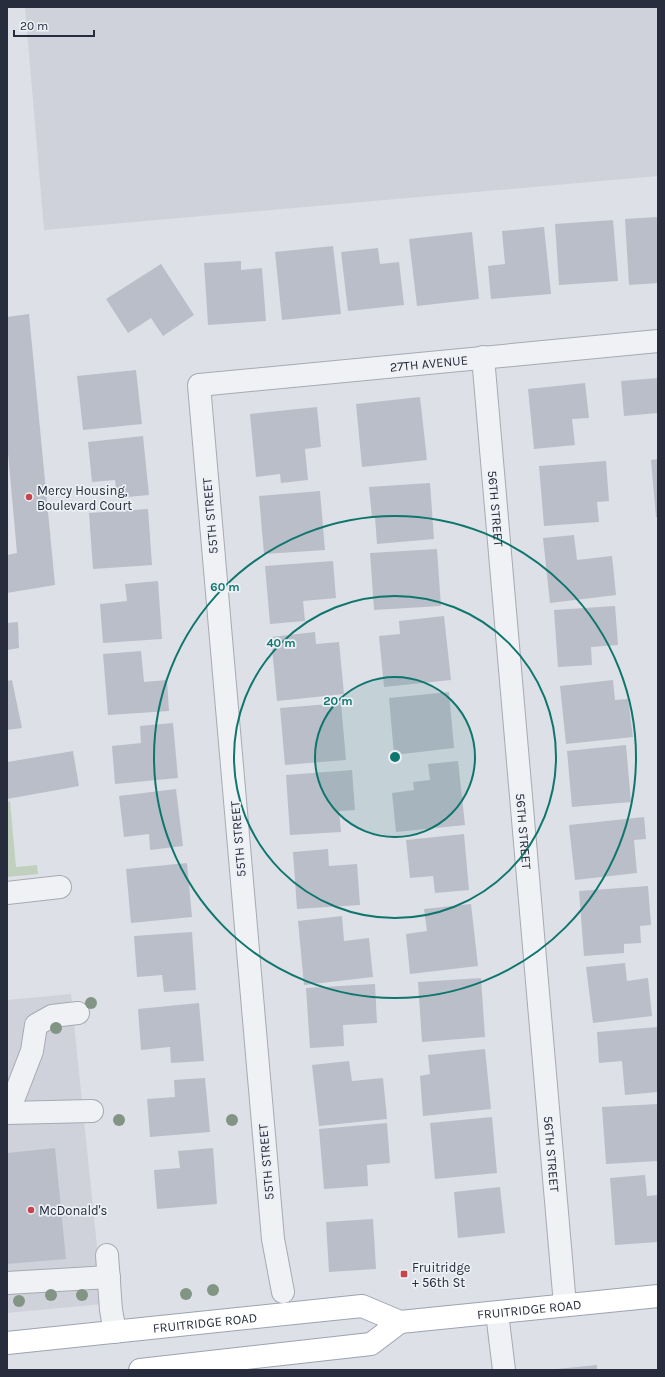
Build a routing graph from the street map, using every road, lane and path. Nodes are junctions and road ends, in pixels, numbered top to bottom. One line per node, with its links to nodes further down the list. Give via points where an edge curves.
1 (658, 341): 2 (street, 27TH AVENUE)
2 (483, 357): 3 (street, 27TH AVENUE); 14 (street, 56TH STREET)
3 (199, 384): 12 (street, 55TH STREET, via 273,1239)
4 (60, 887): 5 (street)
5 (7, 893)
6 (78, 1013): 8 (street, via 52,1016 36,1025 32,1051)
7 (92, 1111): 8 (street)
8 (7, 1112)
9 (107, 1255): 10 (street)
10 (109, 1277): 11 (street); 17 (street)
11 (7, 1283)
12 (283, 1292)
13 (658, 1296): 14 (main road, FRUITRIDGE ROAD)
14 (565, 1305): 15 (main road, FRUITRIDGE ROAD)
15 (497, 1313): 16 (main road, FRUITRIDGE ROAD); 21 (street)
16 (400, 1322): 17 (main road, FRUITRIDGE ROAD, via 362,1306); 19 (main road, via 371,1344)
17 (115, 1332): 18 (main road, FRUITRIDGE ROAD)
18 (7, 1343)
19 (235, 1365): 20 (main road)
20 (140, 1370)
21 (504, 1370)

